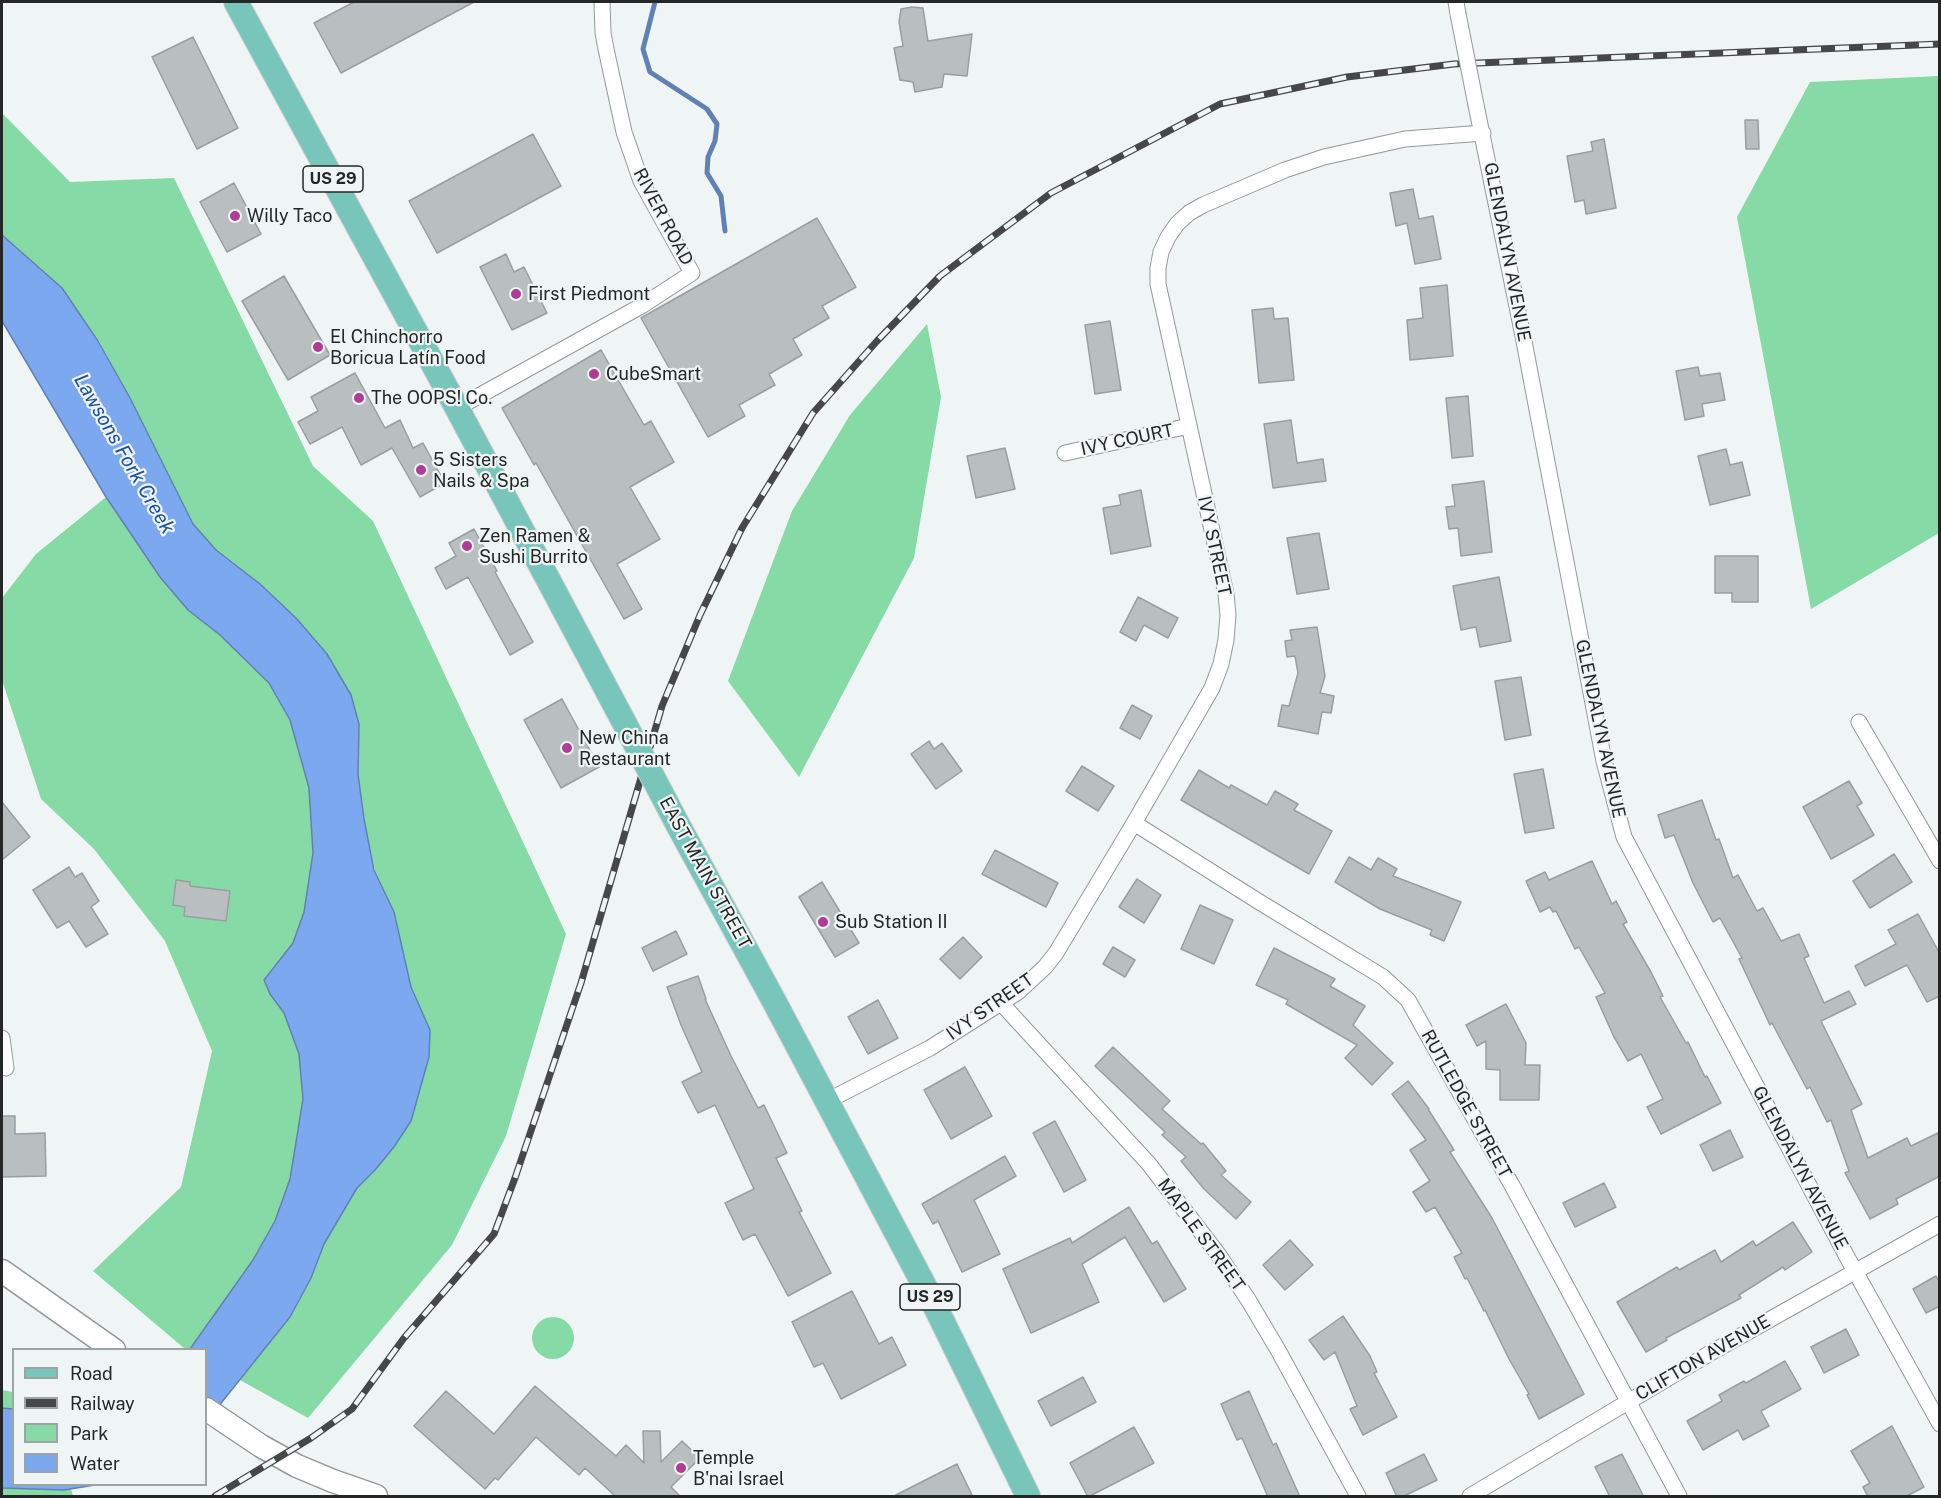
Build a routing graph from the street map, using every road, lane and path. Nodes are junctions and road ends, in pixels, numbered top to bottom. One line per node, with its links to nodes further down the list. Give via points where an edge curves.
1 (236, 2): 5 (main road, EAST MAIN STREET / US 29)
2 (602, 2): 5 (street, RIVER ROAD, via 604,41 624,132 641,181 692,273 643,305)
3 (1457, 8): 4 (street, GLENDALYN AVENUE, bridge)
4 (1483, 133): 6 (street, IVY STREET, via 1405,139 1324,157 1203,205 1177,224 1161,252 1158,284); 17 (street, GLENDALYN AVENUE, via 1604,761 1624,837)
5 (457, 408): 14 (main road, EAST MAIN STREET / US 29, bridge)
6 (1189, 426): 7 (street, IVY COURT); 9 (street, IVY STREET, via 1226,590 1226,640 1212,688)
7 (1065, 453)
8 (1859, 722): 10 (street)
9 (1134, 823): 11 (street, IVY STREET, via 1056,953 1032,981); 19 (street, RUTLEDGE STREET, via 1383,977 1408,1000)
10 (1940, 861)
11 (1002, 1003): 14 (street, IVY STREET, via 930,1048); 24 (street, MAPLE STREET, via 1149,1164 1218,1254 1278,1350)
12 (2, 1038): 13 (street)
13 (6, 1068)
14 (827, 1101): 23 (main road, EAST MAIN STREET / US 29, via 934,1304)
15 (1940, 1224): 17 (street, CLIFTON AVENUE)
16 (2, 1271): 18 (street)
17 (1856, 1272): 19 (street, CLIFTON AVENUE); 21 (street, GLENDALYN AVENUE)
18 (105, 1344)
19 (1628, 1402): 25 (street, CLIFTON AVENUE); 26 (street, RUTLEDGE STREET)
20 (207, 1410): 22 (street, via 297,1466)
21 (1940, 1424)
22 (376, 1497)
23 (1028, 1497)
24 (1358, 1497)
25 (1470, 1497)
26 (1679, 1497)

